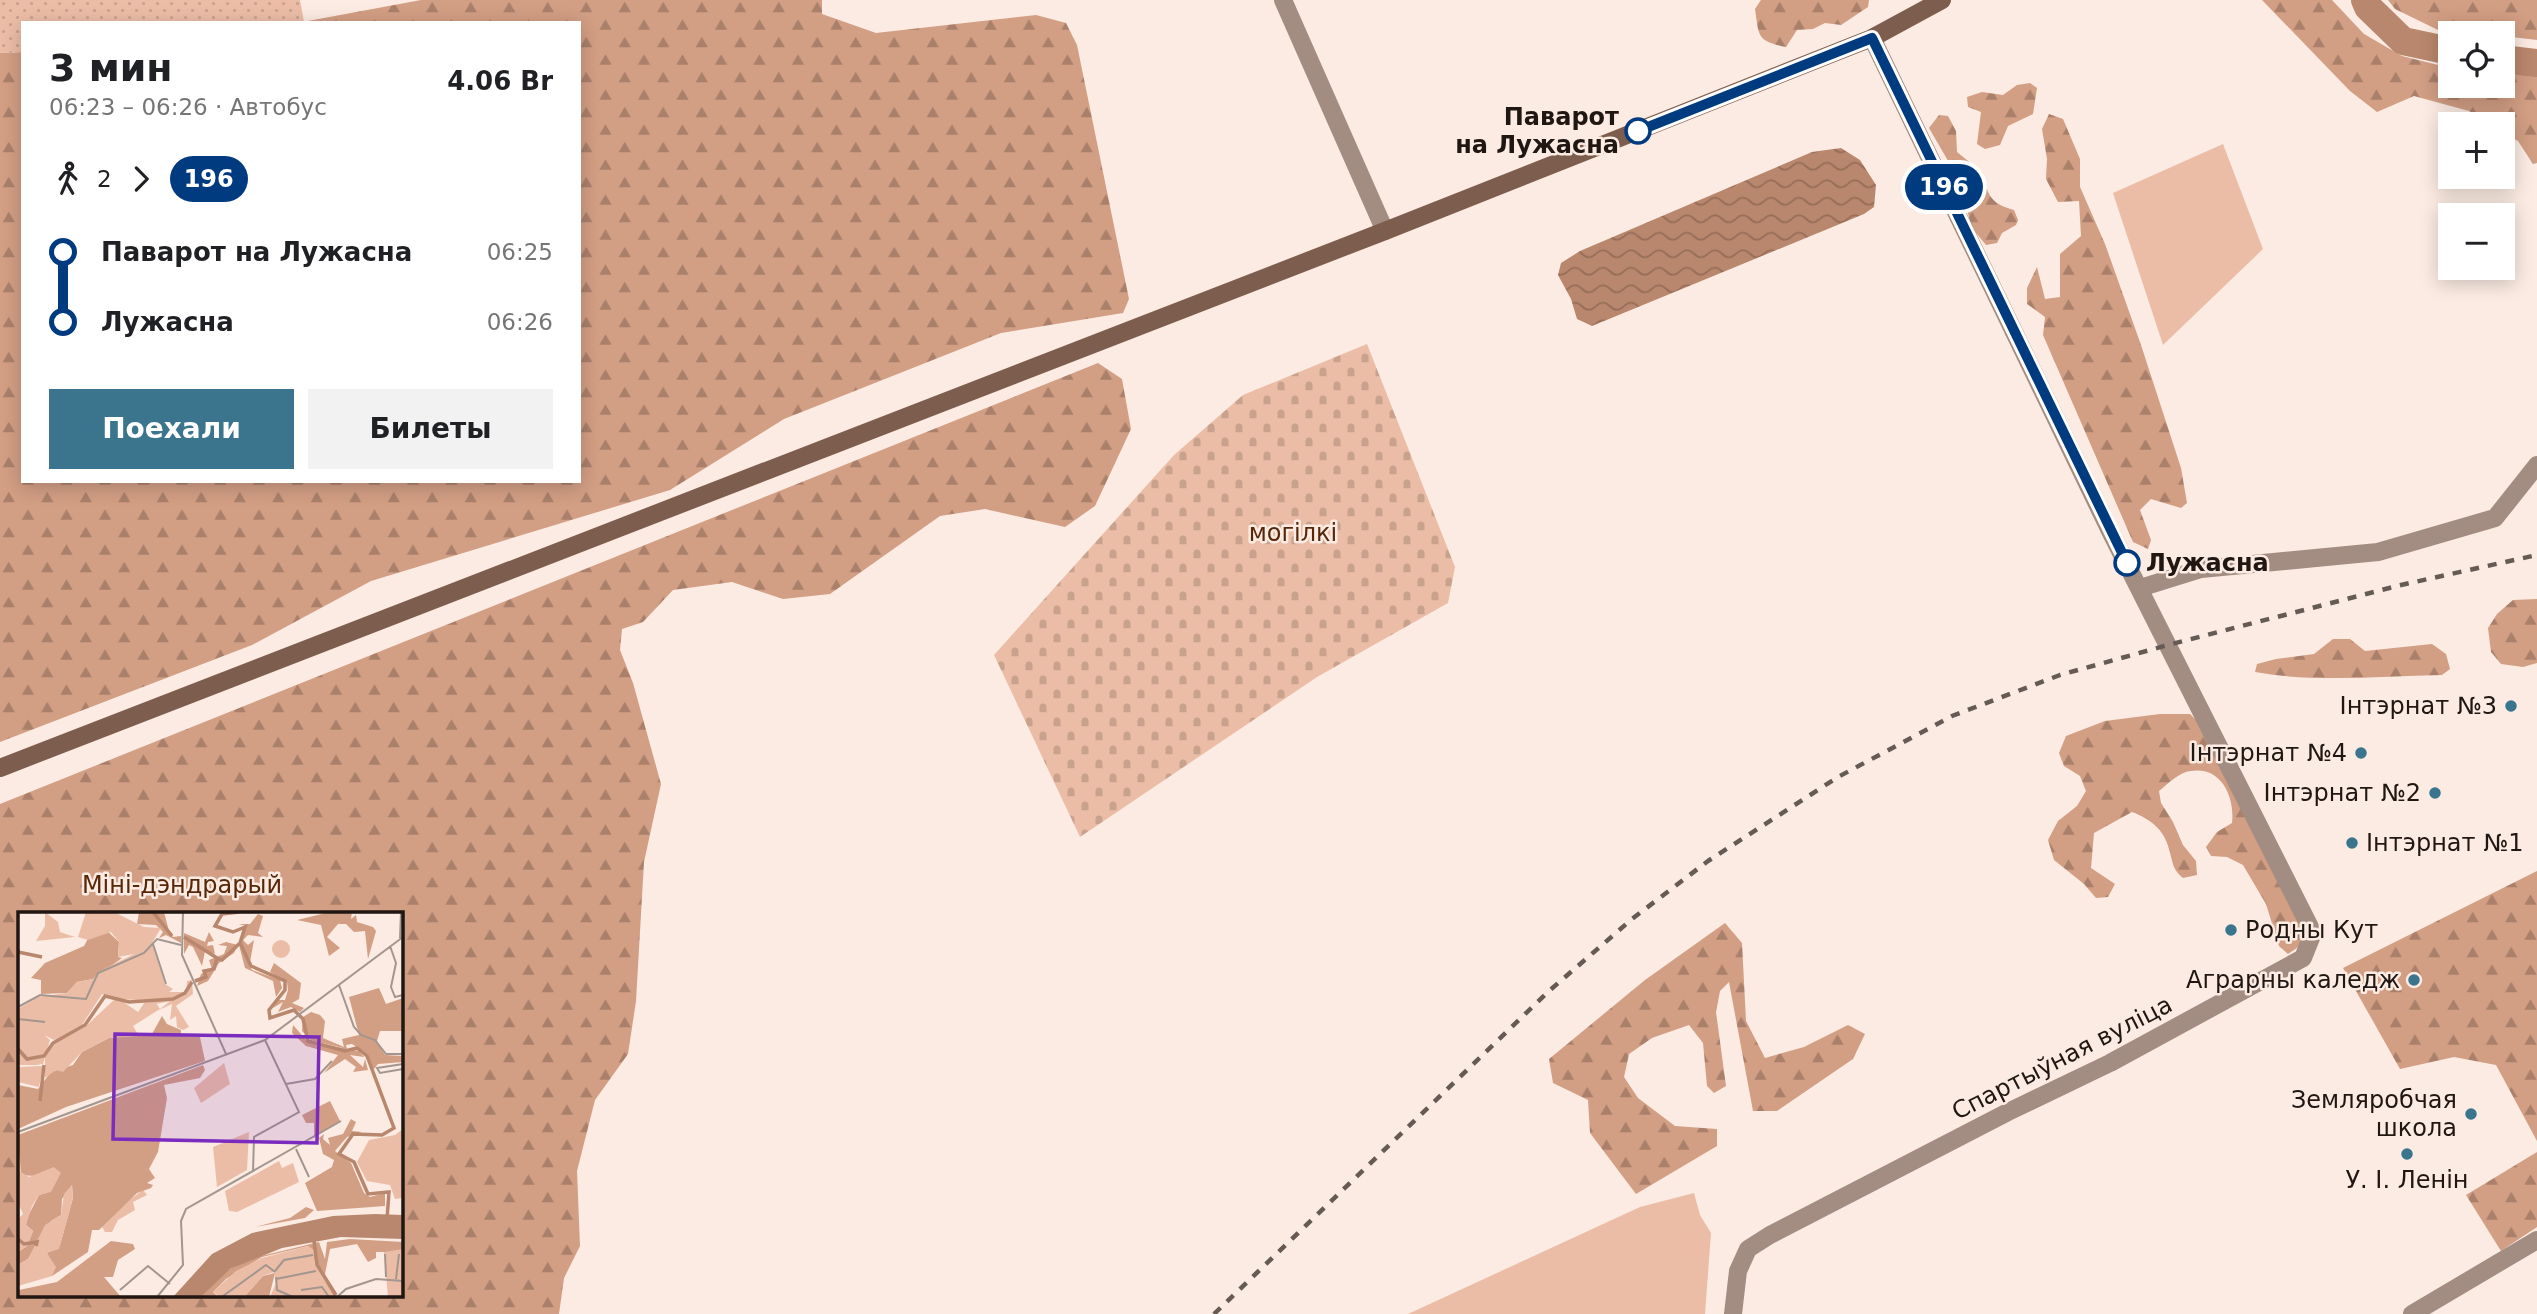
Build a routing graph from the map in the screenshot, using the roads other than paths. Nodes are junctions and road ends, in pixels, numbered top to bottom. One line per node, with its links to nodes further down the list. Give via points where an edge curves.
1 (1283, 0): 4 (street)
2 (1942, 0): 3 (main road)
3 (1872, 38): 4 (main road); 6 (street, Спартыўная вуліца)
4 (1385, 231): 7 (main road)
5 (2537, 466): 6 (street, via 2495,518 2378,552 2202,569)
6 (2140, 588): 9 (street, Спартыўная вуліца, via 2313,933 2303,958 2110,1063 1770,1235 1748,1249 1738,1271)
7 (0, 768)
8 (2537, 1240): 10 (street)
9 (1733, 1314)
10 (2412, 1314)

